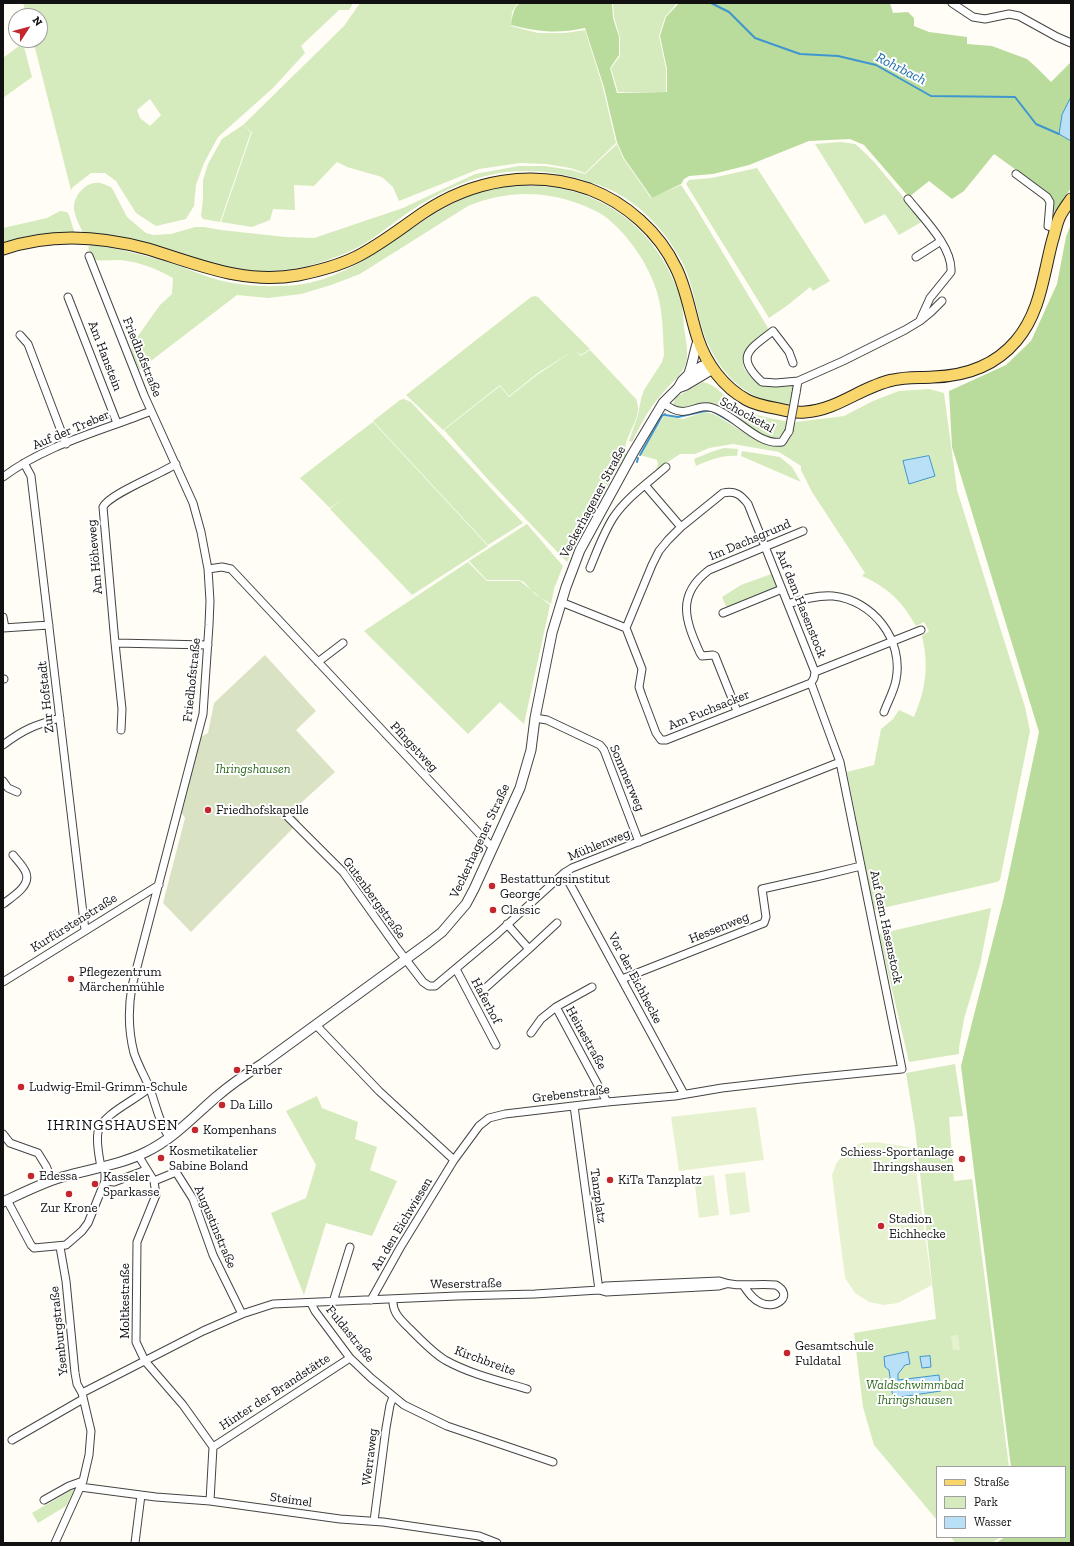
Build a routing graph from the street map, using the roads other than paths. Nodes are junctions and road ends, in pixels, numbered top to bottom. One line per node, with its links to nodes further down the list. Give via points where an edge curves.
1 (952, 3): 2 (street, via 973,16 985,19 1009,14 1019,16)
2 (1071, 43)
3 (1016, 174): 6 (street, via 1047,197 1050,202 1048,226)
4 (908, 199): 7 (street)
5 (1071, 199): 6 (main road)
6 (1056, 229): 17 (main road, via 1040,297 1025,329 1002,356 968,373 888,380 835,405 802,412 766,407 749,401 728,386)
7 (941, 241): 10 (street); 13 (street, via 950,261 951,272 930,298)
8 (3, 249): 15 (main road, via 48,239 90,239 147,249 226,273 270,278 294,276 341,264 356,257 454,195 496,181 552,180 573,184 610,198 632,213 652,233 663,246 683,284)
9 (89, 256): 22 (street, Friedhofstraße)
10 (916, 257)
11 (68, 297): 23 (street, Am Hanstein)
12 (942, 301): 13 (street)
13 (920, 321): 19 (street, via 844,361)
14 (20, 335): 24 (street, via 28,344)
15 (698, 340): 17 (main road); 18 (street)
16 (793, 363): 19 (street, via 789,352 773,331 752,347 747,355 750,370 762,382)
17 (712, 367): 18 (street, Veckerhagener Straße, via 702,366); 20 (street, Veckerhagener Straße, via 692,382)
18 (689, 374): 20 (street, Veckerhagener Straße)
19 (798, 381): 21 (street, Schocketal, bridge, via 789,430 782,442 771,443 764,440 713,408 676,412)
20 (678, 388): 21 (street, Veckerhagener Straße)
21 (663, 403): 36 (street, Veckerhagener Straße, via 582,546)
22 (151, 411): 23 (street, Auf der Treber); 26 (street, Friedhofstraße)
23 (117, 423): 24 (street, Auf der Treber)
24 (66, 444): 25 (street, Auf der Treber)
25 (24, 463): 28 (street, Auf der Treber); 40 (street, Zur Hofstadt, via 31,476)
26 (176, 464): 34 (street, Friedhofstraße, via 193,503); 44 (street, Am Höheweg, via 114,495 103,507)
27 (666, 468): 29 (street)
28 (3, 477)
29 (646, 485): 30 (street); 33 (street, via 626,502 613,518 602,536)
30 (681, 528): 32 (street, Auf dem Hasenstock, via 718,496 727,492 737,493 748,504); 42 (street, Auf dem Hasenstock, via 659,552)
31 (803, 531): 32 (street, Im Dachsgrund)
32 (765, 547): 35 (street, Auf dem Hasenstock); 51 (street, Im Dachsgrund, via 709,570 693,586 687,601 687,620 700,654 715,656)
33 (590, 568)
34 (208, 569): 47 (street, Friedhofstraße); 48 (street, Pfingstweg, via 222,566 231,569)
35 (782, 589): 37 (street, Auf dem Hasenstock); 38 (street)
36 (561, 602): 42 (street); 54 (street, Veckerhagener Straße, via 552,633)
37 (788, 604): 45 (street, via 812,596 834,596 853,602 875,615 886,627); 49 (street, Auf dem Hasenstock)
38 (723, 613)
39 (3, 617): 41 (street)
40 (50, 626): 41 (street); 53 (street, Zur Hofstadt)
41 (4, 628)
42 (626, 628): 51 (street, Am Fuchsacker, via 642,669 639,687 659,738 666,740)
43 (921, 630): 45 (street)
44 (115, 642): 47 (street); 55 (street, Am Höheweg, via 122,710)
45 (892, 642): 49 (street); 52 (street, via 896,655 896,680)
46 (343, 643): 48 (street)
47 (208, 645): 66 (street, Friedhofstraße, via 203,714)
48 (318, 662): 62 (street, Pfingstweg, via 489,844)
49 (815, 672): 50 (street, Auf dem Hasenstock)
50 (810, 683): 51 (street, Am Fuchsacker); 57 (street, Auf dem Hasenstock)
51 (737, 711)
52 (884, 712)
53 (60, 718): 56 (street, via 19,732); 70 (street, Zur Hofstadt)
54 (535, 718): 61 (street, Sommerweg, via 546,720 600,745); 62 (street, Veckerhagener Straße, via 526,771)
55 (121, 730)
56 (3, 745)
57 (840, 762): 61 (street, Mühlenweg); 64 (street, Auf dem Hasenstock)
58 (3, 781): 59 (street, via 8,788)
59 (17, 792)
60 (288, 817): 72 (street, Gutenbergstraße, via 343,872)
61 (639, 842): 65 (street, Mühlenweg)
62 (494, 846): 72 (street, Veckerhagener Straße, via 474,889 457,916 442,932)
63 (13, 855): 67 (street, via 26,872 27,880 22,888)
64 (861, 866): 74 (street, Hessenweg, via 762,889 766,917 764,923); 82 (street, Auf dem Hasenstock)
65 (564, 873): 69 (street, Mühlenweg); 74 (street, Vor der Eichhecke)
66 (158, 884): 70 (street, Kurfürstenstraße); 83 (street, Friedhofstraße, via 132,986 128,1013 134,1054)
67 (3, 904)
68 (557, 923): 71 (street)
69 (507, 924): 71 (street); 73 (street, Mühlenweg)
70 (85, 930): 75 (street, Kurfürstenstraße)
71 (528, 950): 77 (street)
72 (405, 960): 73 (street, Mühlenweg, via 429,986 435,986); 79 (street, Veckerhagener Straße)
73 (456, 969): 81 (street, Haferhof)
74 (622, 979): 84 (street, Vor der Eichhecke)
75 (3, 982)
76 (592, 987): 78 (street)
77 (482, 991)
78 (556, 1007): 80 (street); 85 (street, Heinestraße)
79 (316, 1025): 88 (street, Veckerhagener Straße, via 216,1097); 90 (street, via 379,1091)
80 (531, 1033)
81 (496, 1045)
82 (902, 1069): 84 (street, Grebenstraße)
83 (149, 1088): 88 (street, Friedhofstraße); 91 (street, via 104,1121 98,1132)
84 (684, 1094): 85 (street, Grebenstraße)
85 (607, 1102): 86 (street, Grebenstraße)
86 (574, 1106): 90 (street, Grebenstraße, via 489,1118 479,1126); 100 (street, Tanzplatz)
87 (3, 1134): 93 (street, via 10,1143 38,1153)
88 (168, 1138): 89 (street, Veckerhagener Straße)
89 (138, 1155): 91 (street, Veckerhagener Straße); 92 (street)
90 (454, 1160): 102 (street, An den Eichwiesen)
91 (103, 1166): 93 (street, Veckerhagener Straße); 95 (street)
92 (146, 1170): 94 (street); 95 (street, via 114,1182)
93 (52, 1180): 96 (street, Veckerhagener Straße)
94 (154, 1181): 105 (street, Augustinstraße, via 176,1172 193,1199 213,1255); 107 (street, Moltkestraße, via 156,1195 137,1242 136,1342)
95 (105, 1182): 97 (street, via 88,1223 76,1237)
96 (5, 1201): 97 (street, via 34,1248)
97 (60, 1247): 109 (street, Ysenburgstraße, via 66,1281 73,1363 77,1384)
98 (350, 1247): 103 (street)
99 (743, 1285): 99 (street, Weserstraße, via 760,1303 770,1305 781,1302 782,1291 776,1285); 100 (street, Weserstraße, via 719,1281 605,1286)
100 (599, 1290): 101 (street, Weserstraße)
101 (393, 1298): 102 (street, Weserstraße); 108 (street, Kirchbreite, via 392,1306 396,1315 445,1360)
102 (371, 1300): 103 (street, Weserstraße)
103 (333, 1302): 104 (street, Weserstraße)
104 (311, 1303): 105 (street, Fuldastraße, via 273,1304); 106 (street, Fuldastraße)
105 (242, 1314): 107 (street, Fuldastraße)
106 (350, 1358): 110 (street, Fuldastraße); 112 (street, Hinter der Brandstätte)
107 (145, 1361): 109 (street, Fuldastraße); 112 (street, Moltkestraße, via 183,1405)
108 (527, 1390)
109 (83, 1396): 111 (street, Fuldastraße); 114 (street, Ysenburgstraße, via 91,1431 89,1455)
110 (393, 1397): 113 (street, Fuldastraße, via 414,1411 447,1426); 118 (street, Werraweg, via 386,1428)
111 (12, 1440)
112 (213, 1447): 117 (street)
113 (553, 1462)
114 (82, 1484): 115 (street, Steimel); 116 (street, via 69,1486); 119 (street, Ysenburgstraße)
115 (140, 1495): 117 (street, Steimel); 120 (street)
116 (44, 1500)
117 (210, 1501): 118 (street, Steimel, via 340,1519)
118 (374, 1521): 121 (street, Steimel, via 479,1536)
119 (55, 1543)
120 (135, 1543)
121 (497, 1543)

